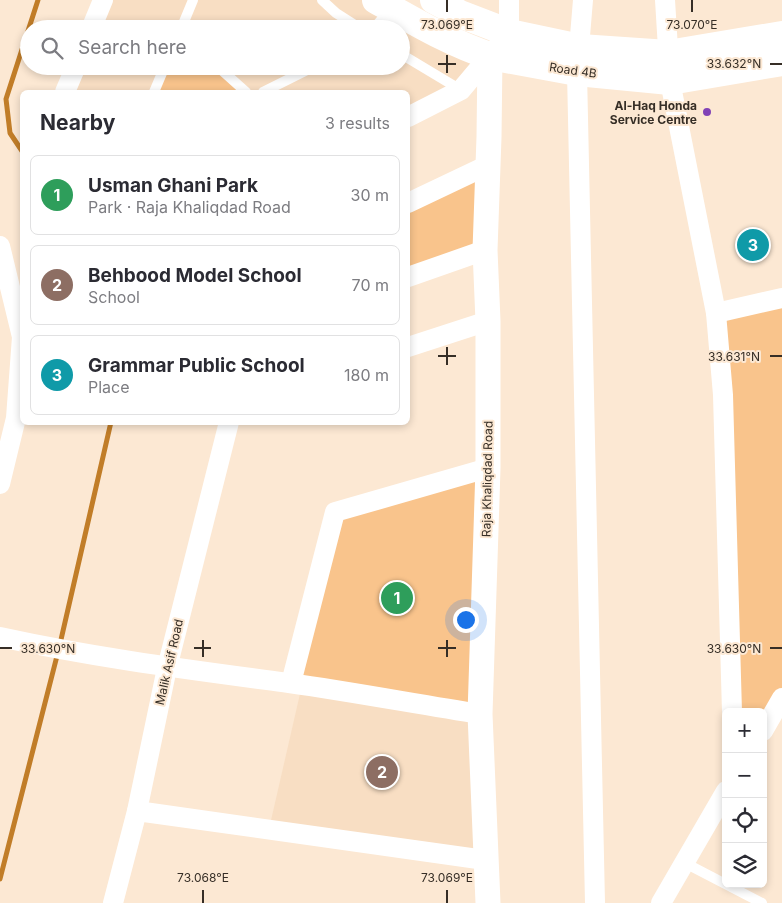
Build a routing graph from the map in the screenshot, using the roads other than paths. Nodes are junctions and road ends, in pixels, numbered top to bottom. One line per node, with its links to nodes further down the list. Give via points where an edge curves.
1 (103, 0): 9 (street)
2 (193, 0): 10 (lane)
3 (322, 0): 11 (lane)
4 (434, 0): 14 (main road, Road 4B)
5 (509, 0): 14 (street)
6 (583, 0): 19 (street)
7 (665, 0): 16 (street)
8 (384, 13): 12 (main road, Road 4B)
9 (95, 20)
10 (185, 20)
11 (347, 20)
12 (402, 20)
13 (410, 23): 17 (main road, Road 4B)
14 (509, 33): 17 (street); 19 (main road, Road 4B)
15 (782, 35): 16 (main road, Road 4B)
16 (668, 54): 19 (main road, Road 4B); 25 (street)
17 (490, 56): 19 (main road, Road 4B); 30 (street); 32 (street, Raja Khaliqdad Road)
18 (410, 59): 30 (lane)
19 (579, 60): 25 (main road, Road 4B); 59 (street)
20 (782, 62): 25 (main road, Road 4B)
21 (72, 75): 26 (street)
22 (161, 75): 27 (lane)
23 (227, 75): 28 (lane)
24 (296, 75): 29 (lane)
25 (670, 81): 38 (street)
26 (66, 90)
27 (155, 90)
28 (244, 90)
29 (267, 90)
30 (460, 90): 31 (street)
31 (410, 116)
32 (488, 165): 33 (street); 35 (street, Raja Khaliqdad Road)
33 (410, 202)
34 (0, 246): 40 (street)
35 (486, 250): 36 (street); 39 (street, Raja Khaliqdad Road)
36 (410, 276)
37 (782, 298): 38 (street)
38 (716, 313): 50 (street, via 723,395)
39 (488, 321): 41 (street); 44 (street, Raja Khaliqdad Road)
40 (20, 329)
41 (410, 346)
42 (20, 364): 45 (street, via 16,418)
43 (228, 425): 47 (street, Malik Asif Road)
44 (488, 468): 48 (street, via 335,512); 51 (street, Raja Khaliqdad Road)
45 (0, 484)
46 (0, 637): 47 (street)
47 (167, 668): 48 (street); 54 (street, Malik Asif Road)
48 (291, 683): 51 (street)
49 (782, 698): 52 (street)
50 (732, 708)
51 (480, 714): 55 (street, Raja Khaliqdad Road)
52 (767, 724)
53 (722, 798): 56 (street)
54 (137, 811): 55 (street); 57 (street, Malik Asif Road)
55 (486, 860): 58 (street, Raja Khaliqdad Road)
56 (685, 863): 60 (street); 61 (lane)
57 (113, 903)
58 (488, 903)
59 (595, 903)
60 (662, 903)
61 (762, 903)

